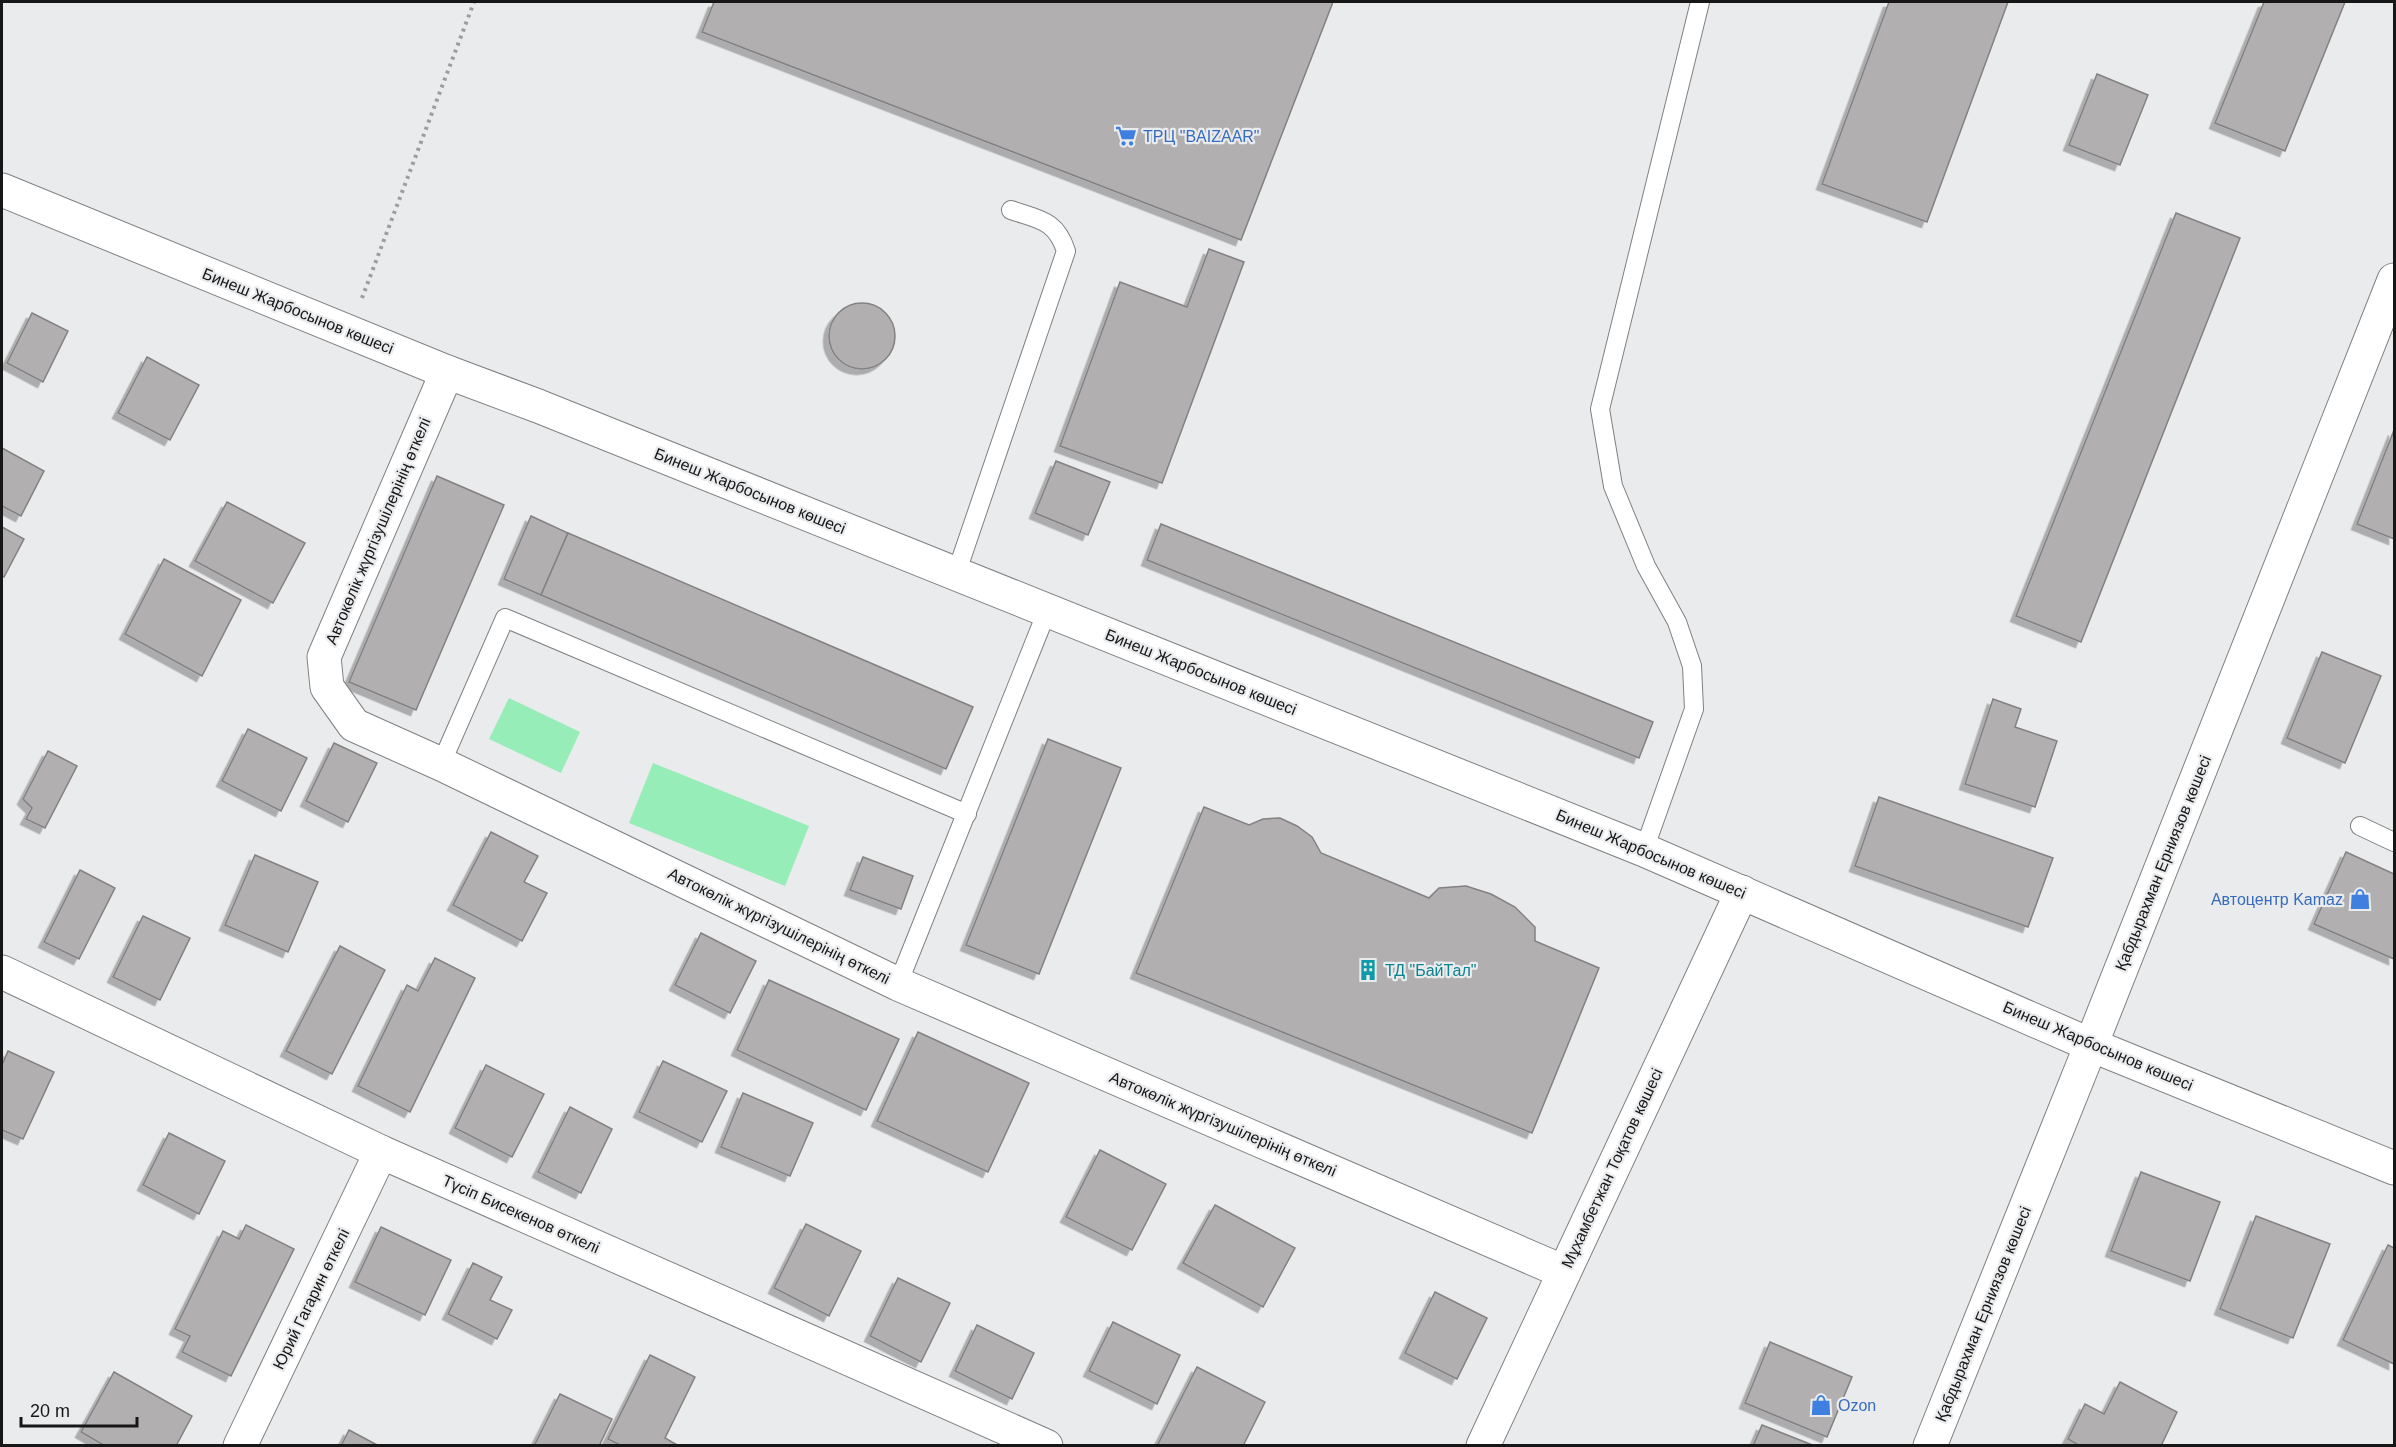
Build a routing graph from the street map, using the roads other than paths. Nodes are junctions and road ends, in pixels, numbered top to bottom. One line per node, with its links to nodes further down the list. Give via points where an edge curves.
1 (1700, 2): 12 (lane, via 1600,409 1613,486 1646,566 1677,622 1692,666 1694,709)
2 (2, 190): 5 (street, Бинеш Жарбосынов көшесі)
3 (1011, 210): 6 (lane, via 1047,223 1060,234 1066,251)
4 (2394, 280): 16 (street, Қабдырахман Ерниязов көшесі)
5 (447, 372): 6 (street, Бинеш Жарбосынов көшесі); 8 (street, Автокөлік жүргізушілерінің өткелі, via 324,657 327,687 354,725)
6 (956, 574): 7 (street, Бинеш Жарбосынов көшесі)
7 (1047, 611): 9 (lane); 12 (street, Бинеш Жарбосынов көшесі)
8 (441, 764): 9 (lane, via 505,618); 15 (street, Автокөлік жүргізушілерінің өткелі)
9 (967, 814): 15 (lane)
10 (2360, 826): 11 (lane)
11 (2394, 843)
12 (1644, 850): 13 (street, Бинеш Жарбосынов көшесі)
13 (1742, 892): 16 (street, Бинеш Жарбосынов көшесі); 19 (street, Мұхамбетжан Тоқатов көшесі)
14 (2, 972): 17 (street, Түсіп Бисекенов өткелі)
15 (898, 984): 19 (street, Автокөлік жүргізушілерінің өткелі)
16 (2091, 1045): 18 (street, Бинеш Жарбосынов көшесі); 23 (street, Қабдырахман Ерниязов көшесі)
17 (381, 1152): 20 (street, Юрий Гагарин өткелі); 21 (street, Түсіп Бисекенов өткелі)
18 (2394, 1168)
19 (1564, 1272): 22 (street, Мұхамбетжан Тоқатов көшесі)
20 (240, 1446)
21 (1046, 1446)
22 (1483, 1446)
23 (1930, 1446)

